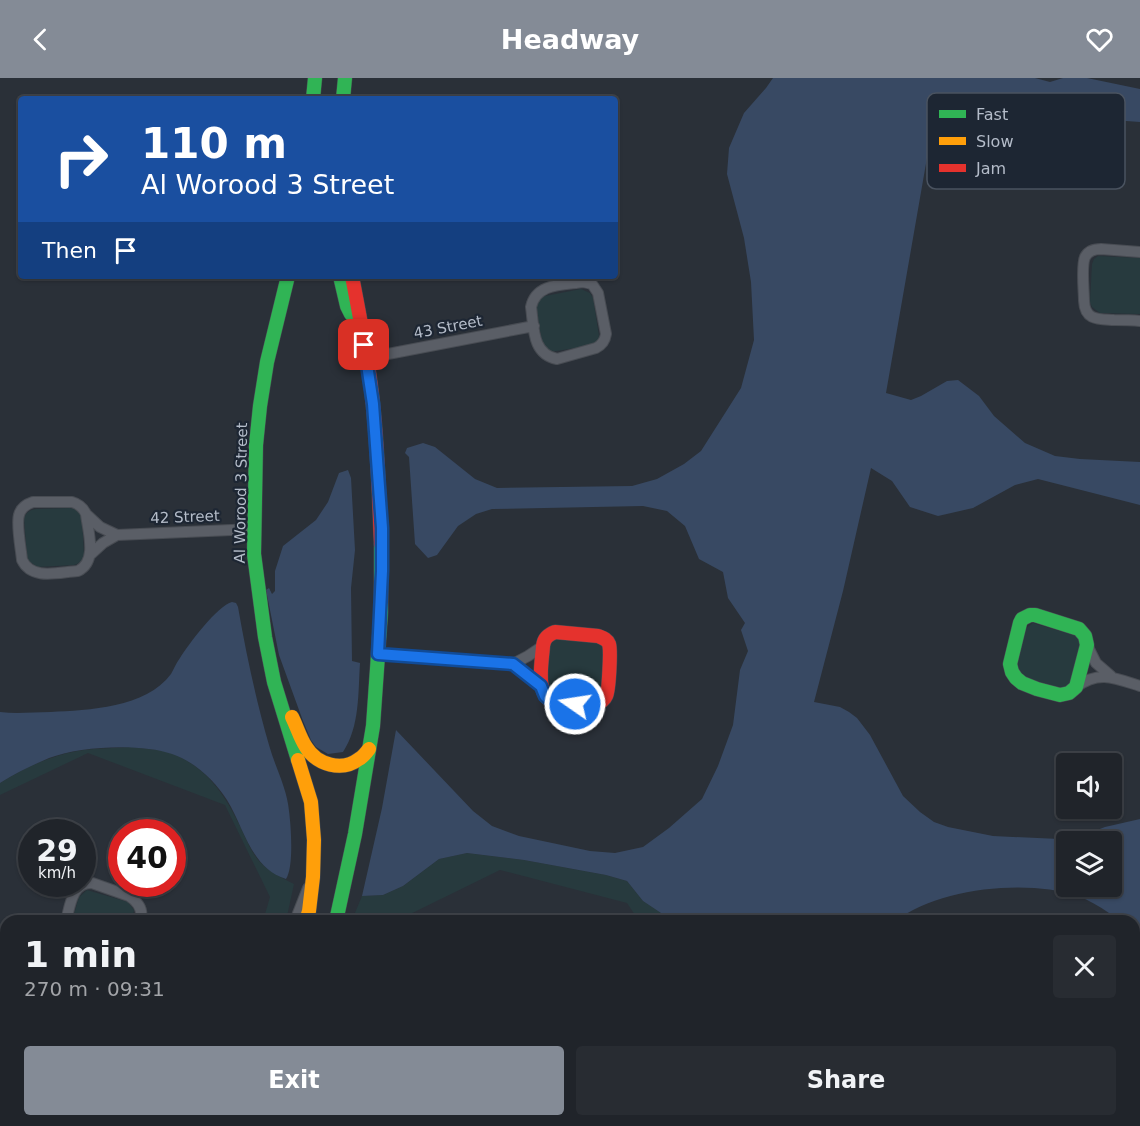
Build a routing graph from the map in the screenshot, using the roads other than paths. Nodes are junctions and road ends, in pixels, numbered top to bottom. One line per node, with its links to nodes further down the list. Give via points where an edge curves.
1 (315, 78): 3 (street)
2 (345, 78): 4 (street)
3 (313, 96)
4 (343, 96)
5 (1140, 252): 9 (street, via 1089,252 1084,264 1083,302 1091,317)
6 (287, 279): 14 (street, Al Worood 3 Street, via 260,406)
7 (341, 279): 11 (street, via 347,306)
8 (353, 279): 11 (street)
9 (1140, 321)
10 (534, 326): 10 (street, via 540,350 550,357 557,359 600,346 606,334 596,288 583,282 539,291 531,307); 12 (street, 43 Street)
11 (362, 332): 12 (street)
12 (367, 358): 19 (street, via 382,528)
13 (86, 514): 15 (street); 16 (street); 16 (street, via 72,502 33,502 25,506 18,517 22,560 38,574 78,571 87,565)
14 (254, 529): 15 (street, 42 Street); 22 (street, Al Worood 3 Street, via 254,554)
15 (117, 535): 16 (street)
16 (91, 554)
17 (1087, 645): 21 (street, via 1096,663); 25 (street); 25 (street, via 1079,629 1035,615 1026,616 1020,623 1010,664 1014,676 1023,684 1060,695)
18 (543, 646): 20 (street); 23 (street); 23 (street, via 549,634 562,632 603,637 610,650 607,694 599,704 555,703 545,696)
19 (378, 654): 20 (street); 26 (street)
20 (513, 664): 23 (street)
21 (1111, 676): 24 (street); 25 (street, via 1092,678)
22 (274, 682): 26 (street, via 307,749 317,759 331,765 346,765 359,760); 27 (street, Al Worood 3 Street, via 311,802)
23 (541, 686)
24 (1140, 686)
25 (1076, 687)
26 (369, 749): 32 (street)
27 (313, 877): 30 (street); 31 (street, Al Worood 3 Street)
28 (68, 915): 29 (street, via 76,889 86,882 129,896 138,904)
29 (141, 915)
30 (297, 915)
31 (308, 915)
32 (337, 915)

